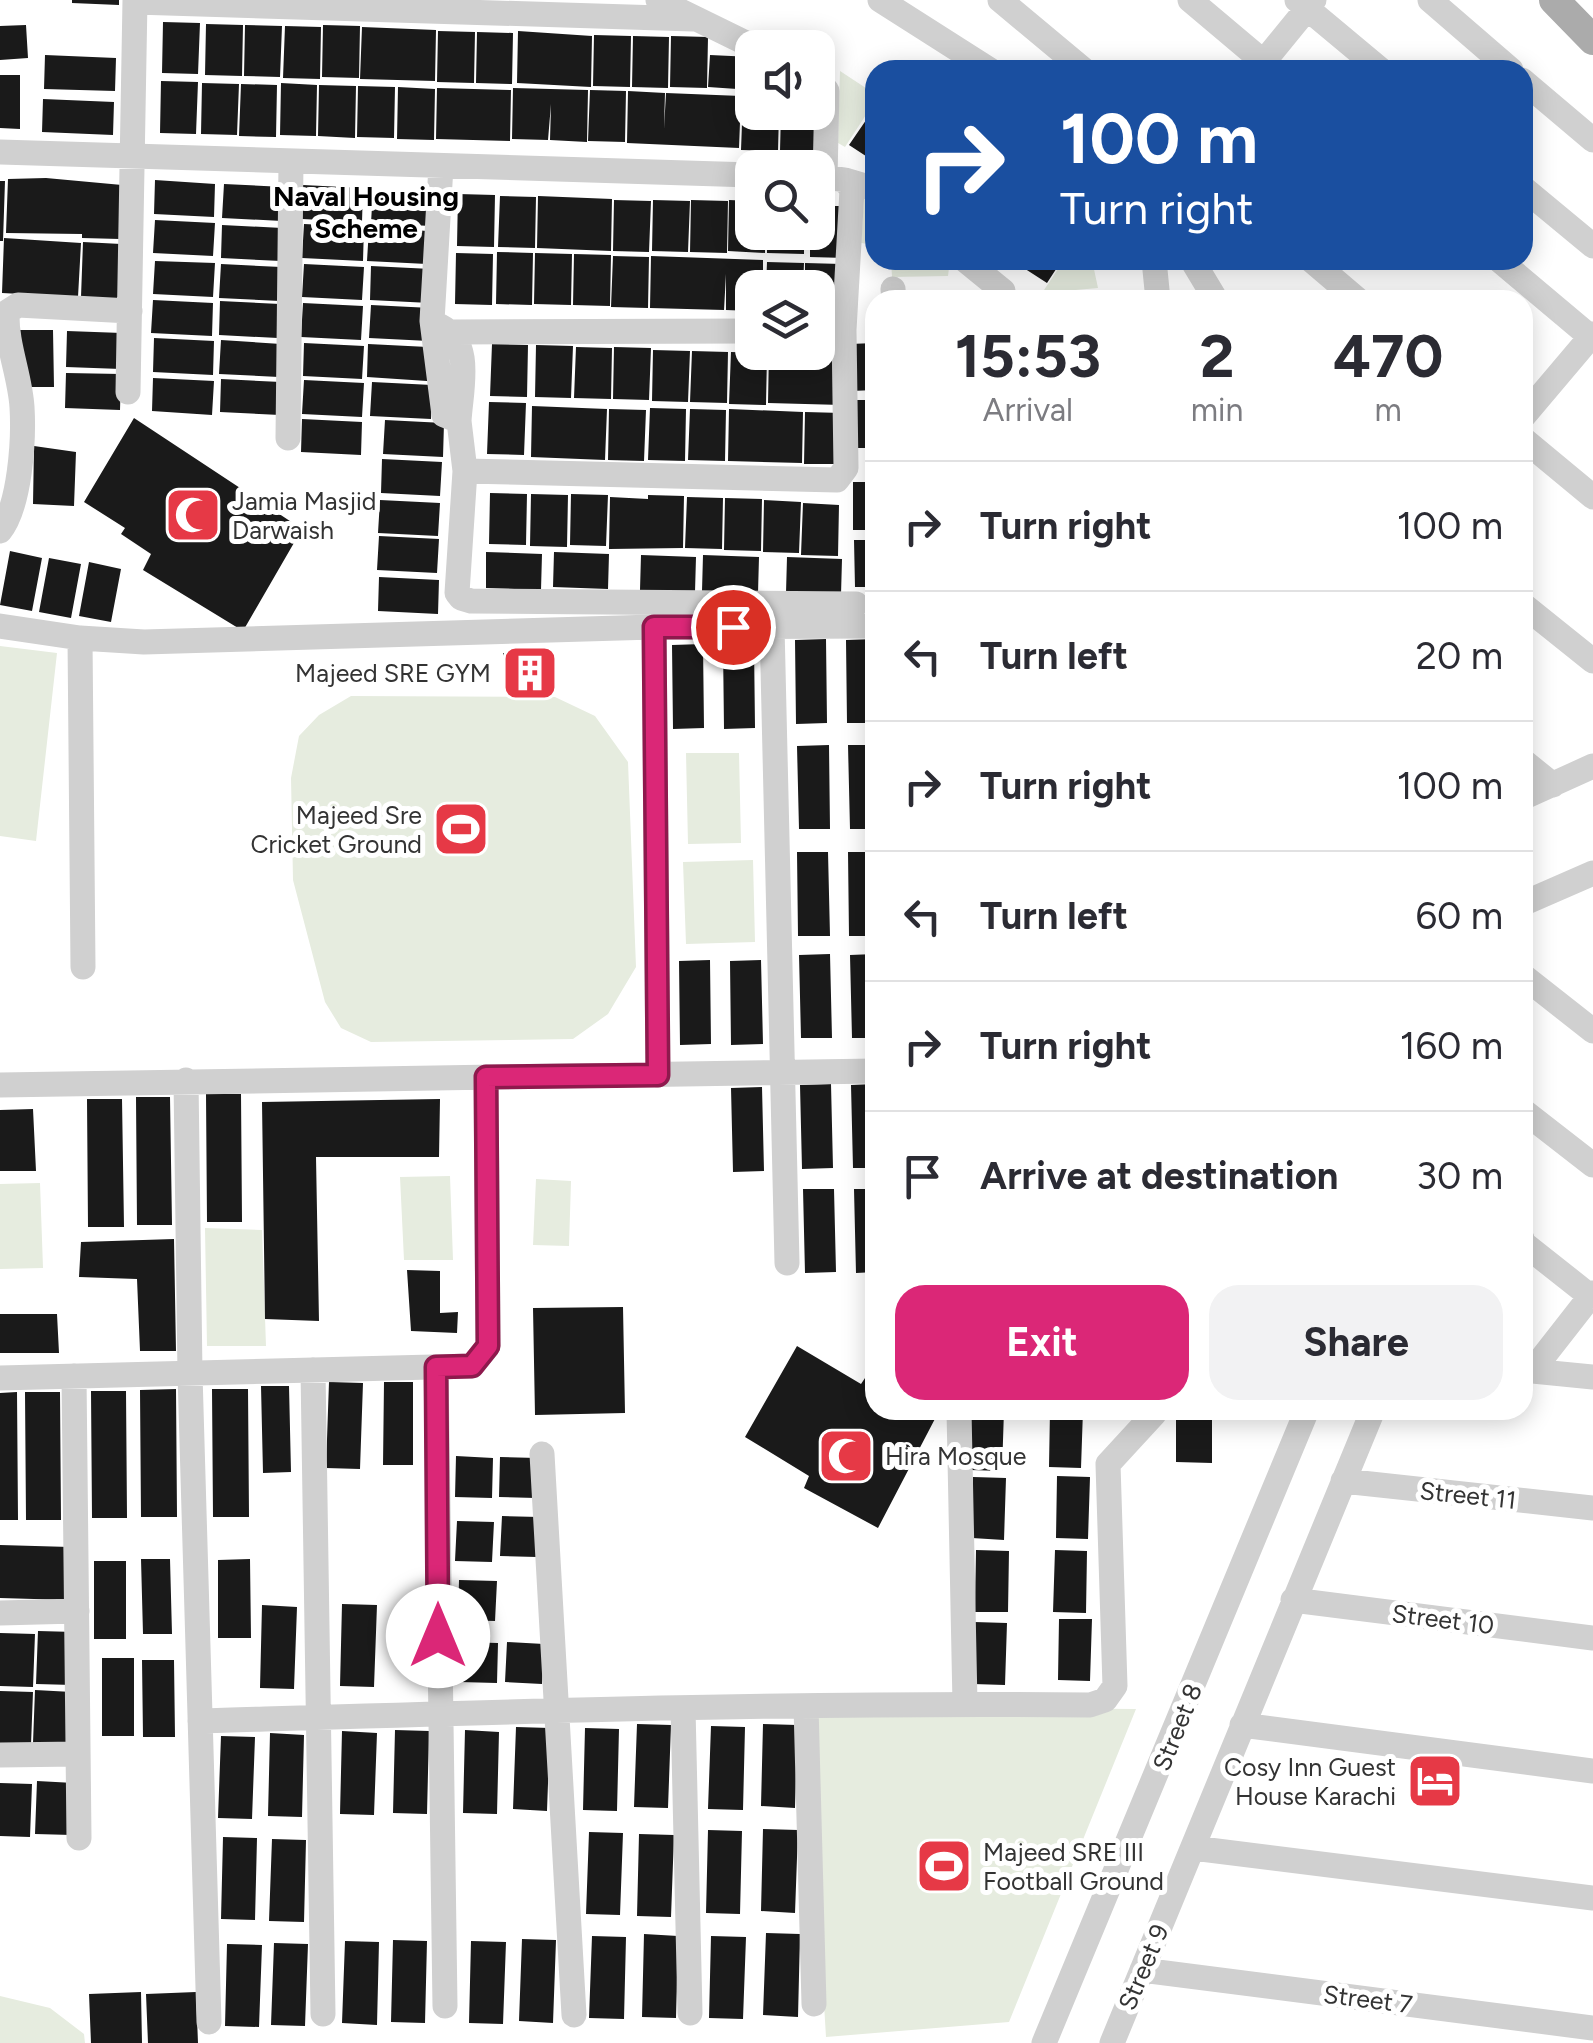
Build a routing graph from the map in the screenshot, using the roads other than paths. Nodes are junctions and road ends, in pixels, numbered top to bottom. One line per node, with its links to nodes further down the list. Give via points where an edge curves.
1 (658, 0): 9 (street)
2 (1000, 0): 13 (street)
3 (1190, 0): 14 (street)
4 (1430, 0): 17 (street)
5 (1554, 0): 11 (main road)
6 (135, 1): 9 (street); 21 (street)
7 (894, 3): 12 (street)
8 (1306, 3): 15 (street); 16 (street)
9 (693, 18): 10 (street)
10 (735, 38)
11 (1593, 40)
12 (976, 60)
13 (1072, 60)
14 (1256, 60)
15 (1269, 60)
16 (1370, 60)
17 (1499, 60)
18 (1533, 89): 19 (street)
19 (1593, 140)
20 (0, 152): 21 (street)
21 (132, 158): 22 (street); 36 (street)
22 (291, 162): 23 (street); 43 (street)
23 (441, 166): 24 (street); 37 (street)
24 (735, 175)
25 (835, 180): 27 (street)
26 (835, 181): 35 (street, via 852,190)
27 (865, 187)
28 (1533, 196): 29 (street)
29 (1593, 246)
30 (977, 270): 33 (street)
31 (1322, 270): 34 (street)
32 (1511, 270): 39 (street)
33 (1002, 290)
34 (1346, 290)
35 (835, 303)
36 (130, 311): 41 (street); 47 (street, via 18,305 7,312 22,406 12,506)
37 (442, 326): 38 (street); 45 (street, via 463,352)
38 (735, 331)
39 (1592, 337): 42 (street)
40 (835, 367): 45 (street, via 846,468 837,480)
41 (128, 392)
42 (1533, 405)
43 (288, 438)
44 (1533, 447): 46 (street)
45 (465, 471): 48 (street, via 460,598)
46 (1593, 497)
47 (0, 531)
48 (856, 604)
49 (1533, 613): 55 (street)
50 (0, 626): 54 (street)
51 (772, 626): 52 (street); 53 (street); 66 (street)
52 (865, 626)
53 (654, 627): 54 (street, via 144,642); 67 (street)
54 (80, 638): 62 (street)
55 (1593, 661)
56 (1593, 766): 58 (street)
57 (1533, 769): 58 (street)
58 (1553, 785): 59 (street)
59 (1533, 793)
60 (1588, 881): 61 (street)
61 (1533, 900)
62 (83, 967)
63 (1533, 985): 64 (street)
64 (1593, 1031)
65 (865, 1071): 66 (street)
66 (780, 1073): 67 (street); 74 (street)
67 (658, 1075): 68 (street)
68 (486, 1077): 69 (street); 77 (street, via 488,1346 472,1366)
69 (186, 1080): 70 (street); 80 (street)
70 (0, 1086)
71 (1533, 1118): 72 (street)
72 (1593, 1164)
73 (1533, 1250): 75 (street)
74 (787, 1262)
75 (1592, 1294): 76 (street)
76 (1533, 1363)
77 (436, 1367): 78 (street); 99 (street)
78 (313, 1370): 80 (street); 100 (street)
79 (1533, 1371): 82 (street)
80 (190, 1374): 81 (street); 101 (street)
81 (74, 1376): 83 (street); 92 (street)
82 (1593, 1377)
83 (0, 1378)
84 (959, 1420): 95 (street)
85 (1148, 1420): 95 (street, via 1108,1464 1115,1686 1090,1706)
86 (1303, 1420): 117 (street, Street 8)
87 (1369, 1420): 89 (street, Street 9)
88 (542, 1454): 98 (street)
89 (1343, 1481): 90 (street, Street 11); 91 (street, Street 9)
90 (1593, 1508)
91 (1293, 1600): 94 (street, Street 10); 102 (street, Street 9)
92 (77, 1612): 93 (street); 103 (street)
93 (0, 1613)
94 (1593, 1638)
95 (965, 1704): 96 (street)
96 (806, 1706): 97 (street); 110 (street)
97 (683, 1708): 98 (street); 112 (street)
98 (558, 1710): 99 (street); 114 (street)
99 (438, 1712): 100 (street); 111 (street)
100 (316, 1717): 101 (street); 113 (street)
101 (200, 1721): 115 (street)
102 (1242, 1725): 105 (street); 107 (street, Street 9)
103 (78, 1754): 104 (street); 106 (street)
104 (0, 1756)
105 (1593, 1771)
106 (79, 1838)
107 (1193, 1848): 108 (street); 109 (street, Street 9)
108 (1593, 1898)
109 (1142, 1970): 116 (street, Street 7); 118 (street, Street 9)
110 (814, 2004)
111 (445, 2006)
112 (690, 2013)
113 (323, 2014)
114 (574, 2014)
115 (209, 2022)
116 (1593, 2028)
117 (1044, 2043)
118 (1112, 2043)

